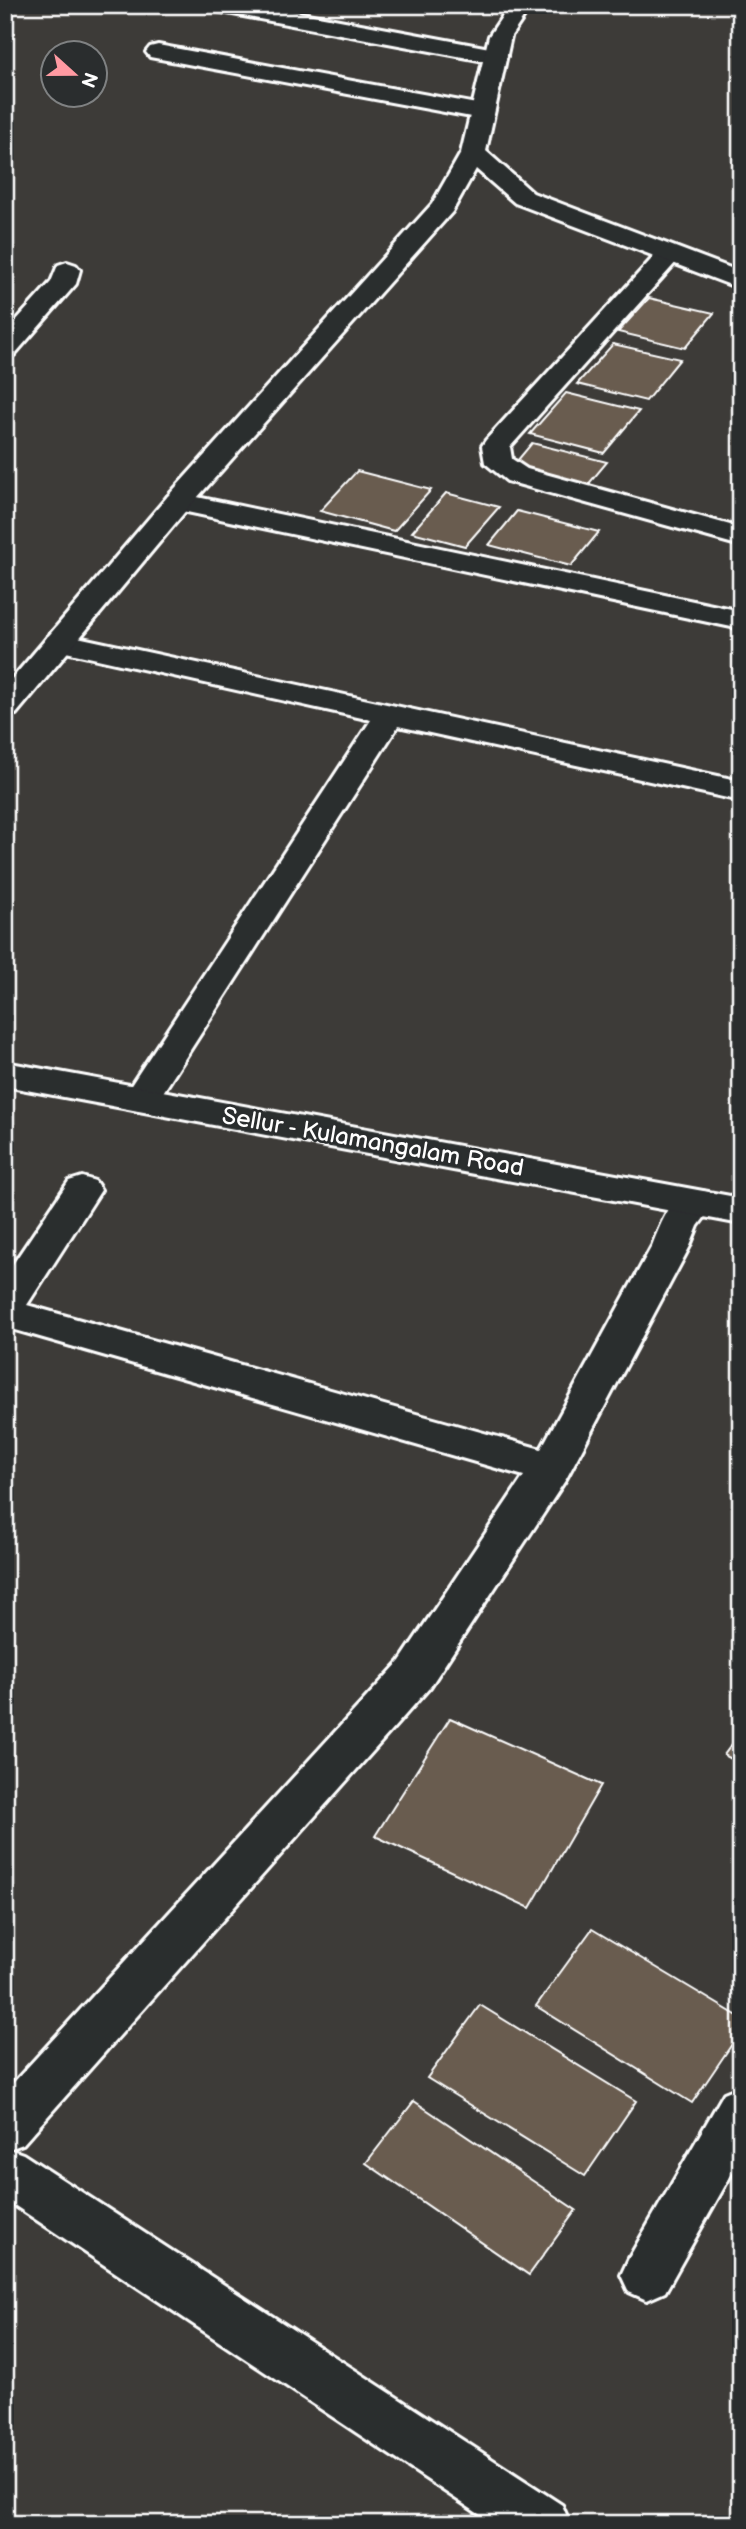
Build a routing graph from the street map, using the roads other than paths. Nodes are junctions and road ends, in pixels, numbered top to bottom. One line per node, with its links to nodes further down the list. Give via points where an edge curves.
1 (222, 5): 4 (street)
2 (521, 5): 4 (street, via 500,36)
3 (158, 52): 5 (street)
4 (495, 56): 5 (street)
5 (482, 112): 6 (street)
6 (473, 153): 7 (street, via 524,198); 11 (street, via 443,207)
7 (669, 255): 9 (street); 12 (street, via 496,446 499,463 517,475)
8 (67, 270): 10 (street, via 63,284)
9 (741, 281)
10 (5, 349)
11 (178, 502): 13 (street); 14 (street)
12 (741, 537)
13 (741, 620)
14 (59, 642): 15 (street); 16 (street)
15 (5, 707)
16 (390, 714): 17 (street); 19 (street)
17 (741, 791)
18 (5, 1074): 19 (street, Sellur - Kulamangalam Road)
19 (140, 1099): 22 (street, Sellur - Kulamangalam Road)
20 (82, 1190): 23 (street)
21 (741, 1211): 22 (street, Sellur - Kulamangalam Road)
22 (683, 1223): 25 (street)
23 (5, 1307)
24 (5, 1313): 25 (street)
25 (551, 1468): 27 (street, via 415,1674)
26 (741, 2109): 29 (street)
27 (5, 2128)
28 (5, 2171): 30 (street)
29 (647, 2275)
30 (543, 2524)

